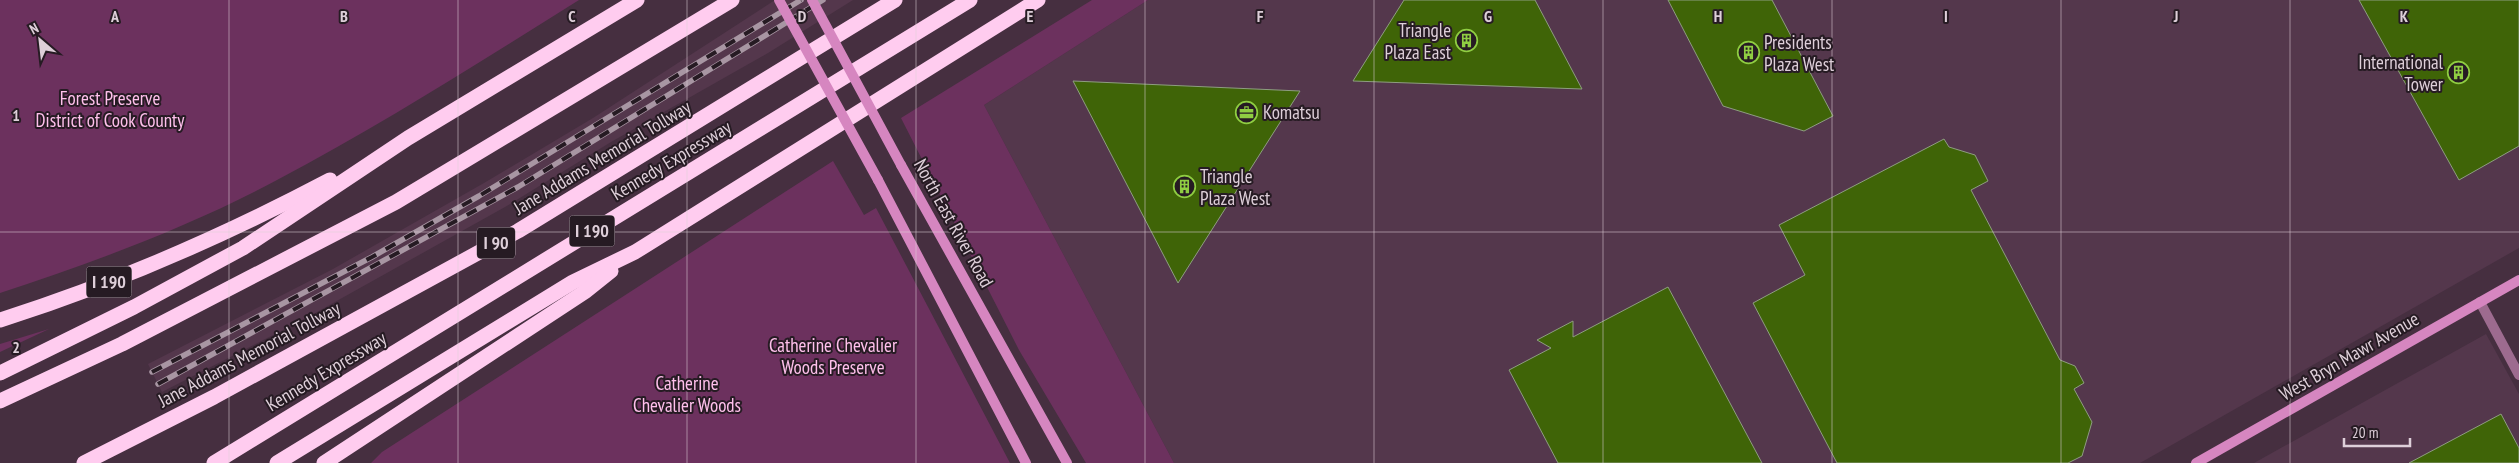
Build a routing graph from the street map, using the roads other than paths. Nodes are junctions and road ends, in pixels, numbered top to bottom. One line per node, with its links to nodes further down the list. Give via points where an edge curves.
1 (637, 0): 8 (highway, I 190)
2 (732, 0): 15 (highway, via 396,202 122,344)
3 (779, 0): 20 (main road, bridge, via 878,180)
4 (812, 0): 21 (main road, North East River Road, bridge)
5 (895, 0): 16 (highway, Jane Addams Memorial Tollway / I 90, via 518,231 214,397)
6 (970, 0): 17 (highway, Kennedy Expressway / I 190)
7 (1038, 0): 9 (highway)
8 (408, 138): 12 (highway, I 190, via 312,190 216,236 131,273); 13 (highway, via 243,248 134,307)
9 (636, 252): 18 (highway, via 573,282); 19 (highway, via 586,291)
10 (2519, 280): 11 (main road, West Bryn Mawr Avenue)
11 (2480, 302): 14 (street); 22 (main road, West Bryn Mawr Avenue)
12 (0, 320)
13 (0, 373)
14 (2519, 375)
15 (0, 400)
16 (84, 463)
17 (214, 463)
18 (277, 463)
19 (324, 463)
20 (1026, 463)
21 (1067, 463)
22 (2196, 463)

